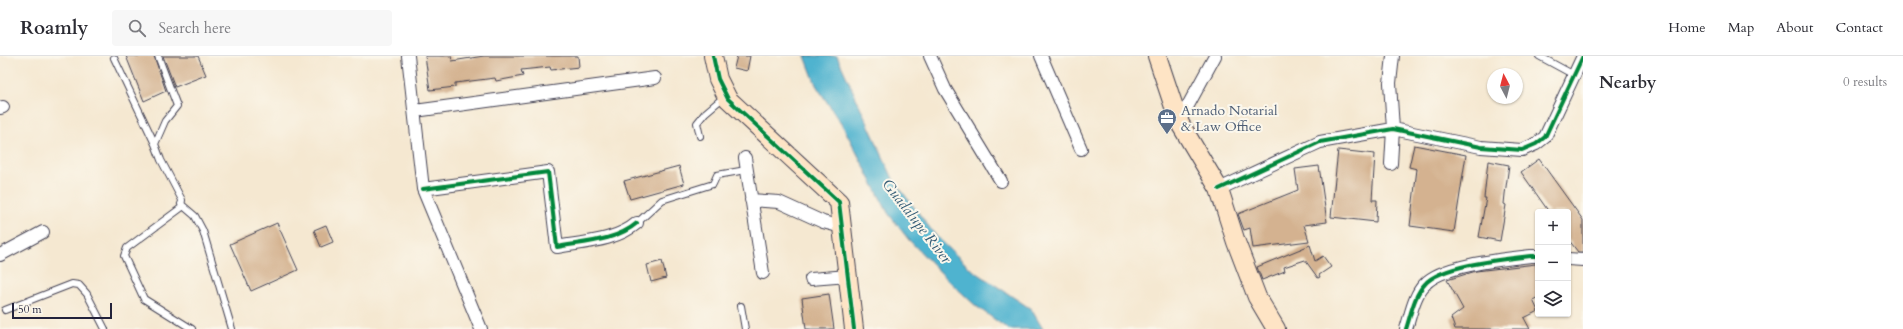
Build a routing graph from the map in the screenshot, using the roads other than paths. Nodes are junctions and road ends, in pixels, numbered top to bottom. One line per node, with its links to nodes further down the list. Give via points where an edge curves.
1 (158, 56): 19 (lane, via 177,106 165,121)
2 (408, 56): 15 (street)
3 (713, 56): 14 (street, via 718,79)
4 (930, 56): 23 (street, via 945,88)
5 (1041, 56): 20 (street)
6 (1157, 56): 16 (street)
7 (1215, 56): 16 (street)
8 (1394, 56): 17 (street, via 1390,83)
9 (1539, 56): 12 (lane)
10 (1583, 56): 12 (street)
11 (114, 58): 19 (lane)
12 (1574, 75): 17 (street, via 1546,137 1522,150 1481,147)
13 (655, 78): 15 (street)
14 (726, 95): 18 (lane, via 697,123); 29 (street, via 838,202)
15 (415, 111): 24 (street)
16 (1179, 122): 25 (street)
17 (1393, 129): 22 (street); 25 (street, via 1320,142)
18 (700, 136)
19 (155, 144): 27 (lane, via 182,200)
20 (1081, 149)
21 (746, 164): 26 (street); 28 (lane, via 717,175 713,184 662,200)
22 (1391, 164)
23 (1001, 181)
24 (423, 189): 28 (street, via 548,172 557,247 617,236 627,232); 43 (street)
25 (1219, 189): 46 (street, via 1257,297)
26 (751, 200): 29 (street, via 779,202 823,222); 35 (street)
27 (181, 204): 41 (lane, via 181,208 127,248 124,256 144,299); 42 (lane, via 195,216 204,232)
28 (637, 223)
29 (842, 227): 36 (street)
30 (43, 232): 31 (street)
31 (0, 254)
32 (1535, 256): 47 (street, via 1471,264 1426,282 1419,291)
33 (1571, 259): 34 (street)
34 (1583, 260)
35 (763, 273)
36 (848, 276): 37 (street); 45 (street)
37 (811, 279)
38 (741, 306): 44 (lane)
39 (4, 310): 40 (lane, via 72,284 79,285 87,294)
40 (105, 329)
41 (192, 329)
42 (232, 329)
43 (481, 329)
44 (746, 329)
45 (854, 329)
46 (1276, 329)
47 (1406, 329)

